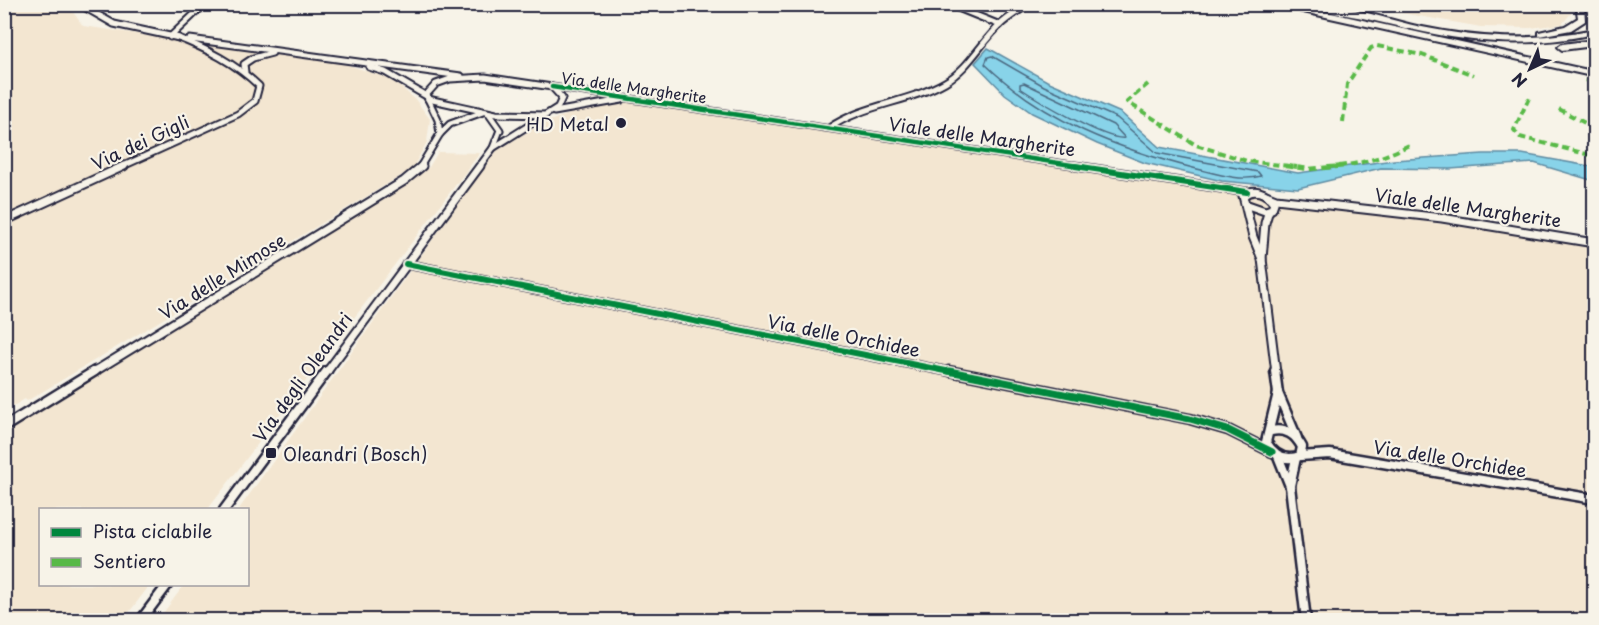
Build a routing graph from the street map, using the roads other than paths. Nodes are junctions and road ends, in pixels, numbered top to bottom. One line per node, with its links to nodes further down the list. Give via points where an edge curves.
1 (79, 4): 12 (street, Via delle Margherite, via 107,21)
2 (205, 4): 12 (street)
3 (948, 4): 9 (street)
4 (1029, 4): 9 (street)
5 (1279, 4): 16 (street)
6 (1313, 4): 8 (highway)
7 (1580, 4): 8 (highway, via 1582,19 1577,25 1537,35 1484,34)
8 (1398, 23): 11 (highway)
9 (1000, 25): 25 (street, via 946,82 843,118)
10 (1594, 32): 11 (highway, via 1546,42 1498,41)
11 (1448, 33): 13 (highway, via 1518,47)
12 (173, 37): 14 (street, Via delle Margherite); 17 (street, Via dei Gigli, via 217,53)
13 (1594, 43)
14 (285, 52): 15 (street, Via delle Margherite); 17 (street, via 266,53 248,61 243,69)
15 (346, 61): 18 (street, Via delle Margherite); 20 (street, via 385,72)
16 (1594, 74)
17 (246, 75): 34 (street, Via dei Gigli, via 260,90 255,101 243,111)
18 (461, 76): 19 (street, Via delle Margherite); 20 (street, Via delle Margherite, via 436,83)
19 (552, 87): 21 (street, Via delle Margherite); 24 (street, Via delle Margherite, via 562,98)
20 (428, 98): 23 (street); 26 (street)
21 (631, 99): 22 (street, Via delle Margherite); 24 (street)
22 (713, 111): 25 (street, Viale delle Margherite)
23 (486, 112): 24 (street, via 526,116); 26 (street, via 462,117); 27 (street, via 500,130)
24 (550, 113): 27 (street)
25 (829, 129): 28 (street, Viale delle Margherite)
26 (440, 134): 39 (street, Via delle Mimose, via 422,166 404,181)
27 (493, 148): 37 (street, Via degli Oleandri)
28 (1209, 187): 29 (street, Viale delle Margherite); 32 (street)
29 (1247, 192): 30 (street); 32 (street)
30 (1266, 195): 31 (street, Viale delle Margherite); 33 (street, via 1272,200)
31 (1294, 201): 33 (street); 35 (street, Viale delle Margherite, via 1442,218)
32 (1244, 203): 33 (street, via 1256,210); 36 (street)
33 (1270, 209): 36 (street, via 1264,223)
34 (4, 221)
35 (1594, 243)
36 (1262, 259): 38 (street)
37 (406, 264): 42 (street, Via delle Orchidee, via 1085,398 1228,430); 46 (street, Via degli Oleandri)
38 (1278, 393): 40 (street); 41 (street)
39 (4, 427)
40 (1271, 431): 41 (street, via 1287,431); 42 (street, via 1266,442)
41 (1297, 438): 43 (street, via 1302,447)
42 (1275, 454): 43 (street, Via delle Orchidee); 44 (street)
43 (1298, 457): 44 (street); 45 (street, Via delle Orchidee, via 1330,454)
44 (1290, 486): 49 (street)
45 (1594, 499)
46 (225, 508)
47 (167, 586): 48 (street)
48 (141, 621)
49 (1306, 621)

